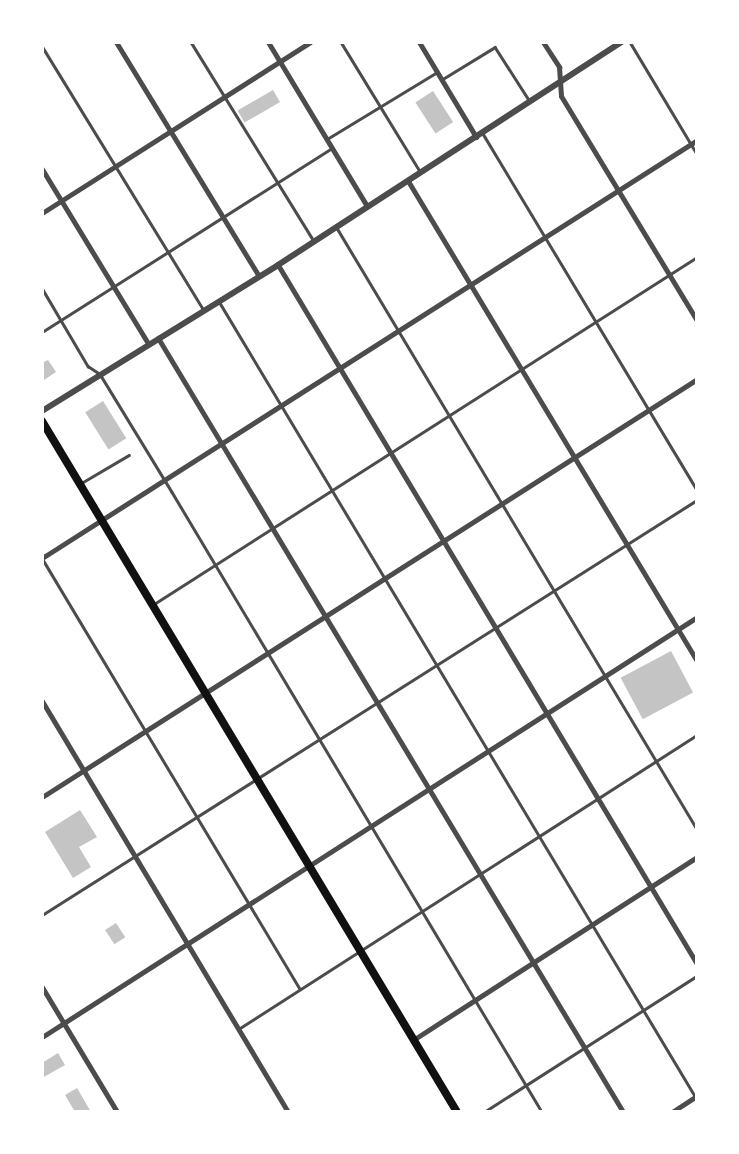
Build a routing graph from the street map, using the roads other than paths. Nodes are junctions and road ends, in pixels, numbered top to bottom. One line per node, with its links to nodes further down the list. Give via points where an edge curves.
1 (116, 42): 18 (street)
2 (191, 42): 15 (lane)
3 (268, 42): 11 (street)
4 (310, 42): 11 (street)
5 (341, 42): 17 (lane)
6 (419, 42): 12 (street)
7 (543, 42): 14 (street, via 559,67)
8 (622, 42): 14 (street)
9 (630, 42): 22 (lane)
10 (42, 46): 25 (lane)
11 (280, 61): 15 (street); 21 (street)
12 (437, 72): 13 (street); 17 (lane)
13 (441, 80): 16 (lane, via 495,47); 20 (street)
14 (559, 82): 16 (street); 30 (street, via 561,96)
15 (224, 97): 18 (street); 29 (lane)
16 (529, 101): 19 (street)
17 (380, 107): 21 (lane); 27 (lane)
18 (170, 132): 25 (street); 34 (street)
19 (482, 132): 20 (street); 36 (lane)
20 (475, 137): 27 (street)
21 (327, 139): 23 (street)
22 (694, 142): 24 (lane); 30 (street)
23 (332, 148): 29 (lane); 32 (street)
24 (697, 154)
25 (116, 166): 31 (street); 38 (lane)
26 (42, 169): 31 (street)
27 (421, 173): 28 (street)
28 (408, 181): 32 (street); 44 (street)
29 (278, 183): 34 (lane); 37 (lane)
30 (618, 189): 36 (street); 42 (street)
31 (61, 201): 33 (street); 43 (street)
32 (367, 206): 35 (street)
33 (42, 213)
34 (223, 218): 38 (lane); 41 (street)
35 (336, 226): 37 (street); 51 (lane)
36 (544, 237): 44 (street); 50 (lane)
37 (314, 241): 40 (street)
38 (169, 252): 43 (lane); 47 (lane)
39 (697, 257): 42 (lane)
40 (278, 265): 41 (street); 55 (street)
41 (259, 276): 46 (street)
42 (670, 276): 49 (street); 50 (lane)
43 (114, 286): 48 (lane); 54 (street)
44 (470, 286): 51 (street); 56 (street)
45 (42, 288): 48 (lane)
46 (218, 300): 47 (street); 59 (lane)
47 (204, 309): 53 (street)
48 (61, 320): 52 (lane); 57 (lane, via 88,366)
49 (697, 321)
50 (595, 322): 56 (lane); 61 (lane)
51 (399, 331): 55 (street); 62 (lane)
52 (42, 332)
53 (157, 337): 54 (street); 64 (street)
54 (148, 343): 57 (street)
55 (340, 369): 59 (street); 65 (street)
56 (520, 370): 62 (lane); 67 (street)
57 (100, 374): 60 (street); 68 (lane)
58 (697, 379): 61 (street)
59 (281, 407): 64 (street); 71 (lane)
60 (42, 411)
61 (649, 411): 67 (street); 70 (lane)
62 (449, 415): 65 (lane); 73 (lane)
63 (42, 421): 69 (main road)
64 (222, 444): 68 (street); 75 (street)
65 (390, 453): 71 (lane); 76 (street)
66 (129, 455): 69 (lane)
67 (573, 456): 73 (street); 77 (street)
68 (165, 481): 74 (street); 79 (lane)
69 (80, 484): 74 (main road)
70 (697, 490)
71 (332, 492): 75 (lane); 80 (lane)
72 (697, 500): 77 (lane)
73 (502, 503): 76 (street); 81 (lane)
74 (103, 522): 78 (street); 82 (main road)
75 (273, 530): 79 (lane); 84 (street)
76 (443, 541): 80 (street); 85 (street)
77 (627, 545): 81 (lane); 86 (street)
78 (42, 558): 95 (lane)
79 (216, 565): 82 (lane); 87 (lane)
80 (386, 579): 84 (street); 89 (lane)
81 (554, 591): 85 (lane); 90 (lane)
82 (153, 605): 91 (main road)
83 (697, 617): 86 (street)
84 (326, 618): 87 (street); 93 (street)
85 (496, 628): 89 (lane); 94 (street)
86 (678, 629): 88 (street); 90 (street)
87 (269, 653): 91 (street); 97 (lane)
88 (697, 662)
89 (437, 665): 93 (lane); 98 (lane)
90 (607, 675): 94 (street); 99 (lane)
91 (205, 693): 95 (street); 101 (main road)
92 (42, 701): 100 (street)
93 (377, 703): 97 (lane); 102 (street)
94 (547, 713): 98 (street); 104 (street)
95 (145, 731): 100 (street); 105 (lane)
96 (697, 735): 99 (lane)
97 (319, 740): 101 (lane); 106 (lane)
98 (489, 751): 102 (street); 108 (lane)
99 (657, 760): 104 (lane); 107 (lane)
100 (83, 770): 103 (street); 109 (street)
101 (257, 779): 105 (lane); 111 (main road)
102 (430, 791): 106 (street); 112 (street)
103 (42, 797)
104 (598, 799): 108 (lane); 113 (street)
105 (196, 817): 109 (lane); 114 (lane)
106 (371, 828): 111 (street); 115 (lane)
107 (697, 829)
108 (540, 838): 112 (lane); 117 (lane)
109 (134, 855): 116 (lane); 118 (street)
110 (697, 857): 113 (street)
111 (310, 867): 114 (street); 119 (main road)
112 (480, 875): 115 (lane); 120 (street)
113 (651, 887): 117 (street); 121 (street)
114 (248, 905): 118 (street); 124 (lane)
115 (422, 913): 119 (lane); 125 (lane)
116 (42, 915)
117 (592, 926): 120 (street); 126 (lane)
118 (186, 944): 127 (street); 128 (street)
119 (361, 952): 124 (lane); 130 (main road)
120 (534, 964): 125 (street); 131 (street)
121 (697, 964)
122 (697, 976): 126 (lane)
123 (42, 987): 127 (street)
124 (300, 989): 128 (lane)
125 (475, 1001): 130 (street); 132 (lane)
126 (643, 1011): 131 (lane); 133 (lane)
127 (64, 1023): 129 (street); 134 (street)
128 (238, 1029): 135 (street)
129 (42, 1037)
130 (413, 1040): 136 (main road)
131 (584, 1048): 132 (lane); 139 (street)
132 (526, 1085): 137 (lane); 138 (lane)
133 (697, 1097): 140 (street)
134 (117, 1112)
135 (288, 1112)
136 (457, 1112)
137 (484, 1112)
138 (542, 1112)
139 (623, 1112)
140 (672, 1112)

